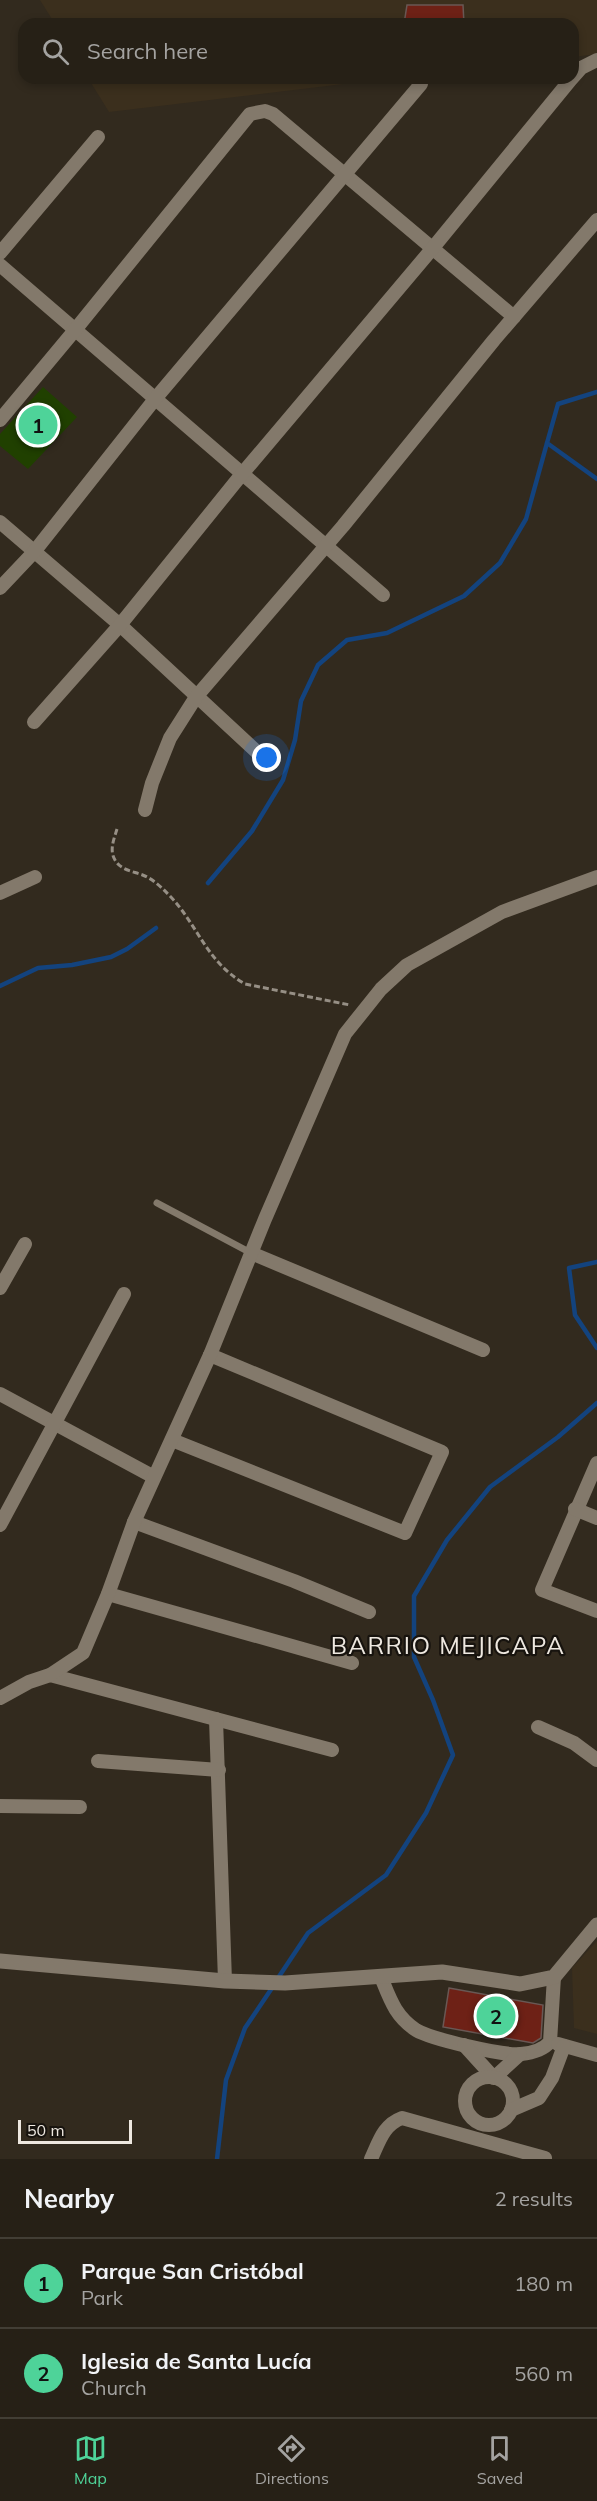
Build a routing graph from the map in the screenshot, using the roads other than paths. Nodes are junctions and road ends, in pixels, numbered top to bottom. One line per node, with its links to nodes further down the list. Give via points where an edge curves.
1 (597, 60): 2 (street)
2 (579, 69)
3 (421, 84): 6 (street)
4 (568, 84): 8 (street)
5 (98, 137): 9 (street)
6 (345, 175): 8 (street); 12 (street, via 273,114 250,114); 13 (street)
7 (597, 220): 11 (street)
8 (432, 249): 11 (street); 15 (street)
9 (0, 253)
10 (0, 266): 12 (street)
11 (513, 317): 17 (street)
12 (75, 330): 13 (street); 14 (street)
13 (155, 399): 15 (street); 18 (street)
14 (0, 420)
15 (242, 474): 17 (street); 21 (street)
16 (0, 522): 18 (street)
17 (326, 546): 20 (street); 22 (street)
18 (34, 552): 19 (street); 21 (street)
19 (0, 588)
20 (383, 595)
21 (120, 625): 22 (street); 23 (street)
22 (196, 697): 24 (street); 25 (street, via 170,738)
23 (34, 722)
24 (257, 753)
25 (145, 810)
26 (35, 877): 28 (street)
27 (597, 877): 31 (street, via 502,912 407,965 381,989 345,1034)
28 (0, 893)
29 (157, 1203): 31 (lane)
30 (25, 1244): 32 (street)
31 (251, 1254): 34 (street); 35 (street)
32 (0, 1288)
33 (124, 1294): 37 (street)
34 (483, 1350)
35 (210, 1355): 38 (street); 38 (street, via 442,1452 405,1533)
36 (0, 1394): 37 (street)
37 (54, 1423): 40 (street); 44 (street)
38 (172, 1440): 40 (street)
39 (597, 1463): 41 (street)
40 (154, 1477): 43 (street)
41 (575, 1509): 42 (street); 46 (street, via 542,1590)
42 (597, 1518)
43 (134, 1522): 45 (street); 47 (street)
44 (0, 1525)
45 (108, 1594): 48 (street); 49 (street, via 83,1653)
46 (597, 1611)
47 (369, 1612)
48 (352, 1664)
49 (50, 1675): 50 (street); 51 (street)
50 (0, 1698)
51 (216, 1719): 53 (street); 56 (street)
52 (538, 1727): 54 (street, via 574,1743)
53 (333, 1750)
54 (597, 1760)
55 (98, 1761): 56 (street)
56 (219, 1770): 63 (street)
57 (0, 1806): 58 (street)
58 (80, 1807)
59 (597, 1925): 62 (street)
60 (0, 1961): 63 (street)
61 (381, 1977): 62 (street, via 442,1972 520,1984); 63 (street, via 285,1983); 65 (street, via 393,2009 417,2030)
62 (554, 1977): 64 (street)
63 (225, 1981)
64 (550, 2042): 66 (street); 67 (street, via 544,2049)
65 (464, 2045): 67 (street); 69 (street)
66 (564, 2046): 68 (street); 70 (street, via 552,2078 539,2098)
67 (520, 2054): 69 (street)
68 (597, 2055)
69 (494, 2078): 70 (street, via 509,2088); 71 (street, via 475,2082 466,2095 467,2110)
70 (511, 2110): 71 (street, via 501,2122)
71 (482, 2123): 72 (street); 73 (street)
72 (437, 2127): 73 (street); 75 (street, via 402,2118 391,2122)
73 (503, 2152): 74 (street)
74 (545, 2158)
75 (370, 2159)

